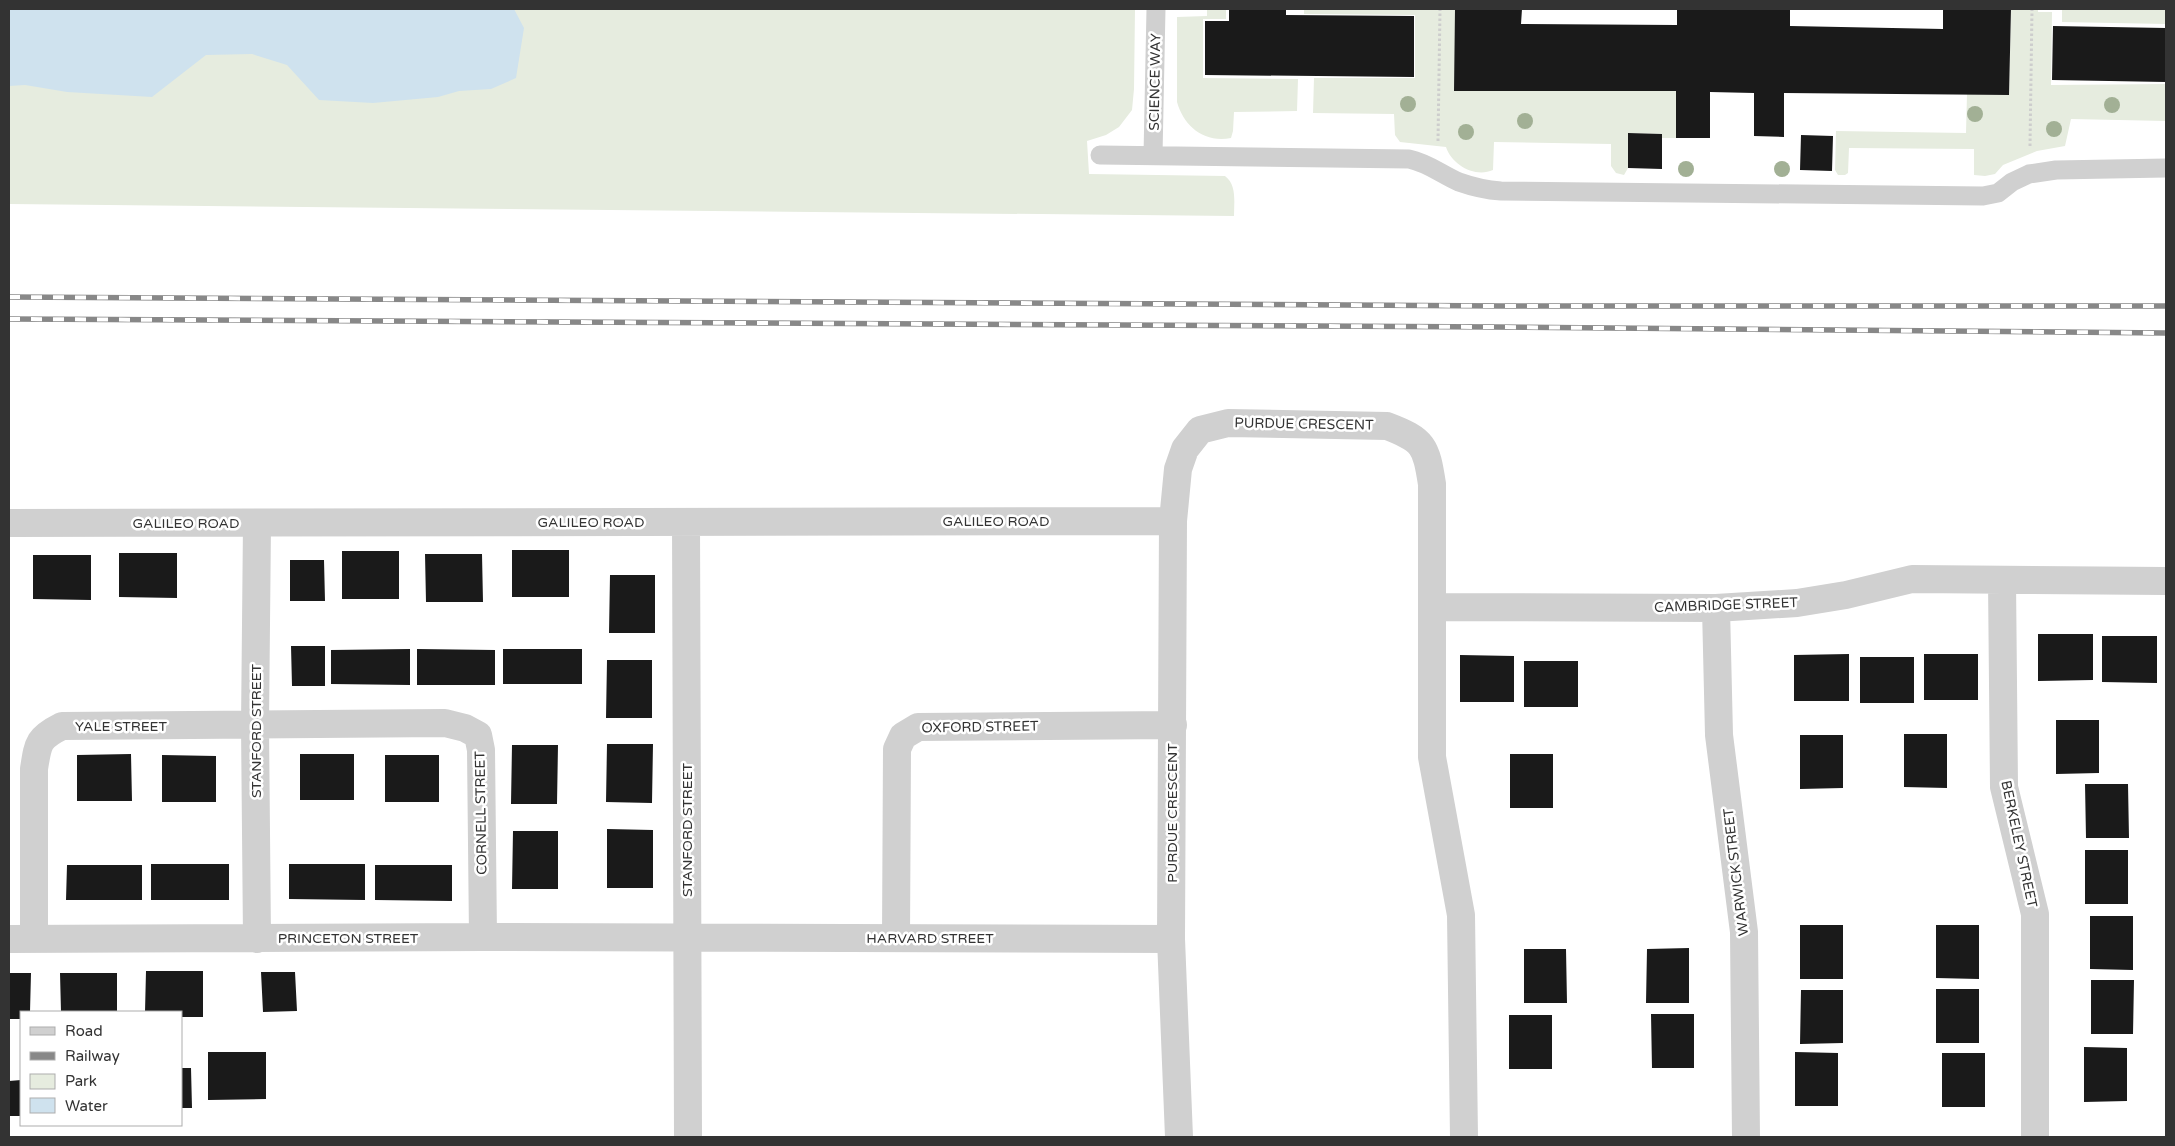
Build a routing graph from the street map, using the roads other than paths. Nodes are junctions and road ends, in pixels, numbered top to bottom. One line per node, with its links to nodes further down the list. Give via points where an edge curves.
1 (1156, 9): 3 (lane, SCIENCE WAY)
2 (1100, 155): 3 (lane)
3 (1153, 155): 4 (lane, via 1409,159 1423,162 1458,182 1501,191 1982,196 1998,193 2029,174 2056,170)
4 (2166, 168)
5 (1173, 521): 6 (street, GALILEO ROAD); 11 (street, PURDUE CRESCENT, via 1178,469 1185,449 1200,430 1228,422 1387,426 1411,435 1427,454 1432,484); 14 (street, PURDUE CRESCENT)
6 (686, 522): 7 (street, GALILEO ROAD); 19 (street, STANFORD STREET)
7 (257, 523): 8 (street, GALILEO ROAD); 13 (street, STANFORD STREET)
8 (9, 524)
9 (2002, 580): 10 (street, CAMBRIDGE STREET); 12 (street, CAMBRIDGE STREET, via 1912,579 1797,603); 25 (street, BERKELEY STREET, via 2004,786 2035,914)
10 (2166, 581)
11 (1432, 607): 12 (street, CAMBRIDGE STREET); 23 (street, PURDUE CRESCENT, via 1432,757 1461,915)
12 (1716, 608): 24 (street, WARWICK STREET, via 1719,735 1744,932)
13 (255, 725): 15 (street, CORNELL STREET, via 445,723 478,735); 17 (street, YALE STREET, via 62,726 45,734 37,748 34,769); 18 (street, STANFORD STREET)
14 (1172, 725): 16 (street, OXFORD STREET, via 918,727 903,736 897,749); 20 (street, PURDUE CRESCENT)
15 (483, 937): 18 (street, PRINCETON STREET); 19 (street, PRINCETON STREET)
16 (896, 938): 19 (street, HARVARD STREET); 20 (street, HARVARD STREET)
17 (22, 939): 18 (street, PRINCETON STREET)
18 (257, 939)
19 (688, 939): 21 (street, STANFORD STREET)
20 (1172, 939): 22 (street, PURDUE CRESCENT)
21 (688, 1137)
22 (1179, 1137)
23 (1464, 1137)
24 (1746, 1137)
25 (2035, 1137)

